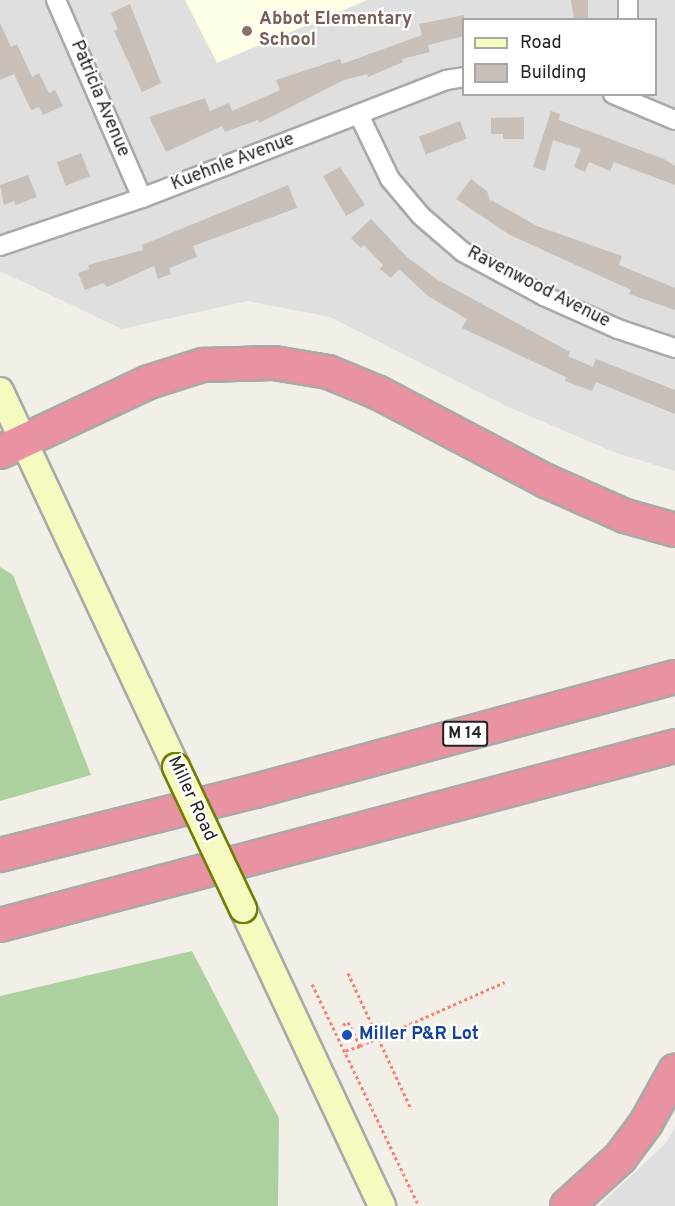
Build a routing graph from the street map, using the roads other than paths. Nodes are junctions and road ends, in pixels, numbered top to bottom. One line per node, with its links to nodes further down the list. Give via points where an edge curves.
1 (56, 0): 8 (street, Patricia Avenue)
2 (628, 0): 3 (street)
3 (628, 18)
4 (462, 77): 6 (street, Kuehnle Avenue)
5 (618, 96): 7 (street)
6 (359, 115): 8 (street, Kuehnle Avenue); 10 (street, Ravenwood Avenue, via 390,179 421,216 463,252 544,296 618,329)
7 (675, 120)
8 (142, 198): 9 (street, Kuehnle Avenue)
9 (0, 246)
10 (675, 348)
11 (0, 391): 12 (main road, Miller Road)
12 (12, 447): 13 (highway, via 149,382 203,365 274,363 328,372 379,393 546,481 625,516); 19 (main road, Miller Road, bridge, via 176,767)
13 (675, 530)
14 (675, 677): 16 (highway, M 14, via 255,791)
15 (675, 746): 17 (highway)
16 (0, 855)
17 (0, 925)
18 (675, 1071): 20 (highway, via 646,1123 620,1158)
19 (382, 1206)
20 (567, 1206)

